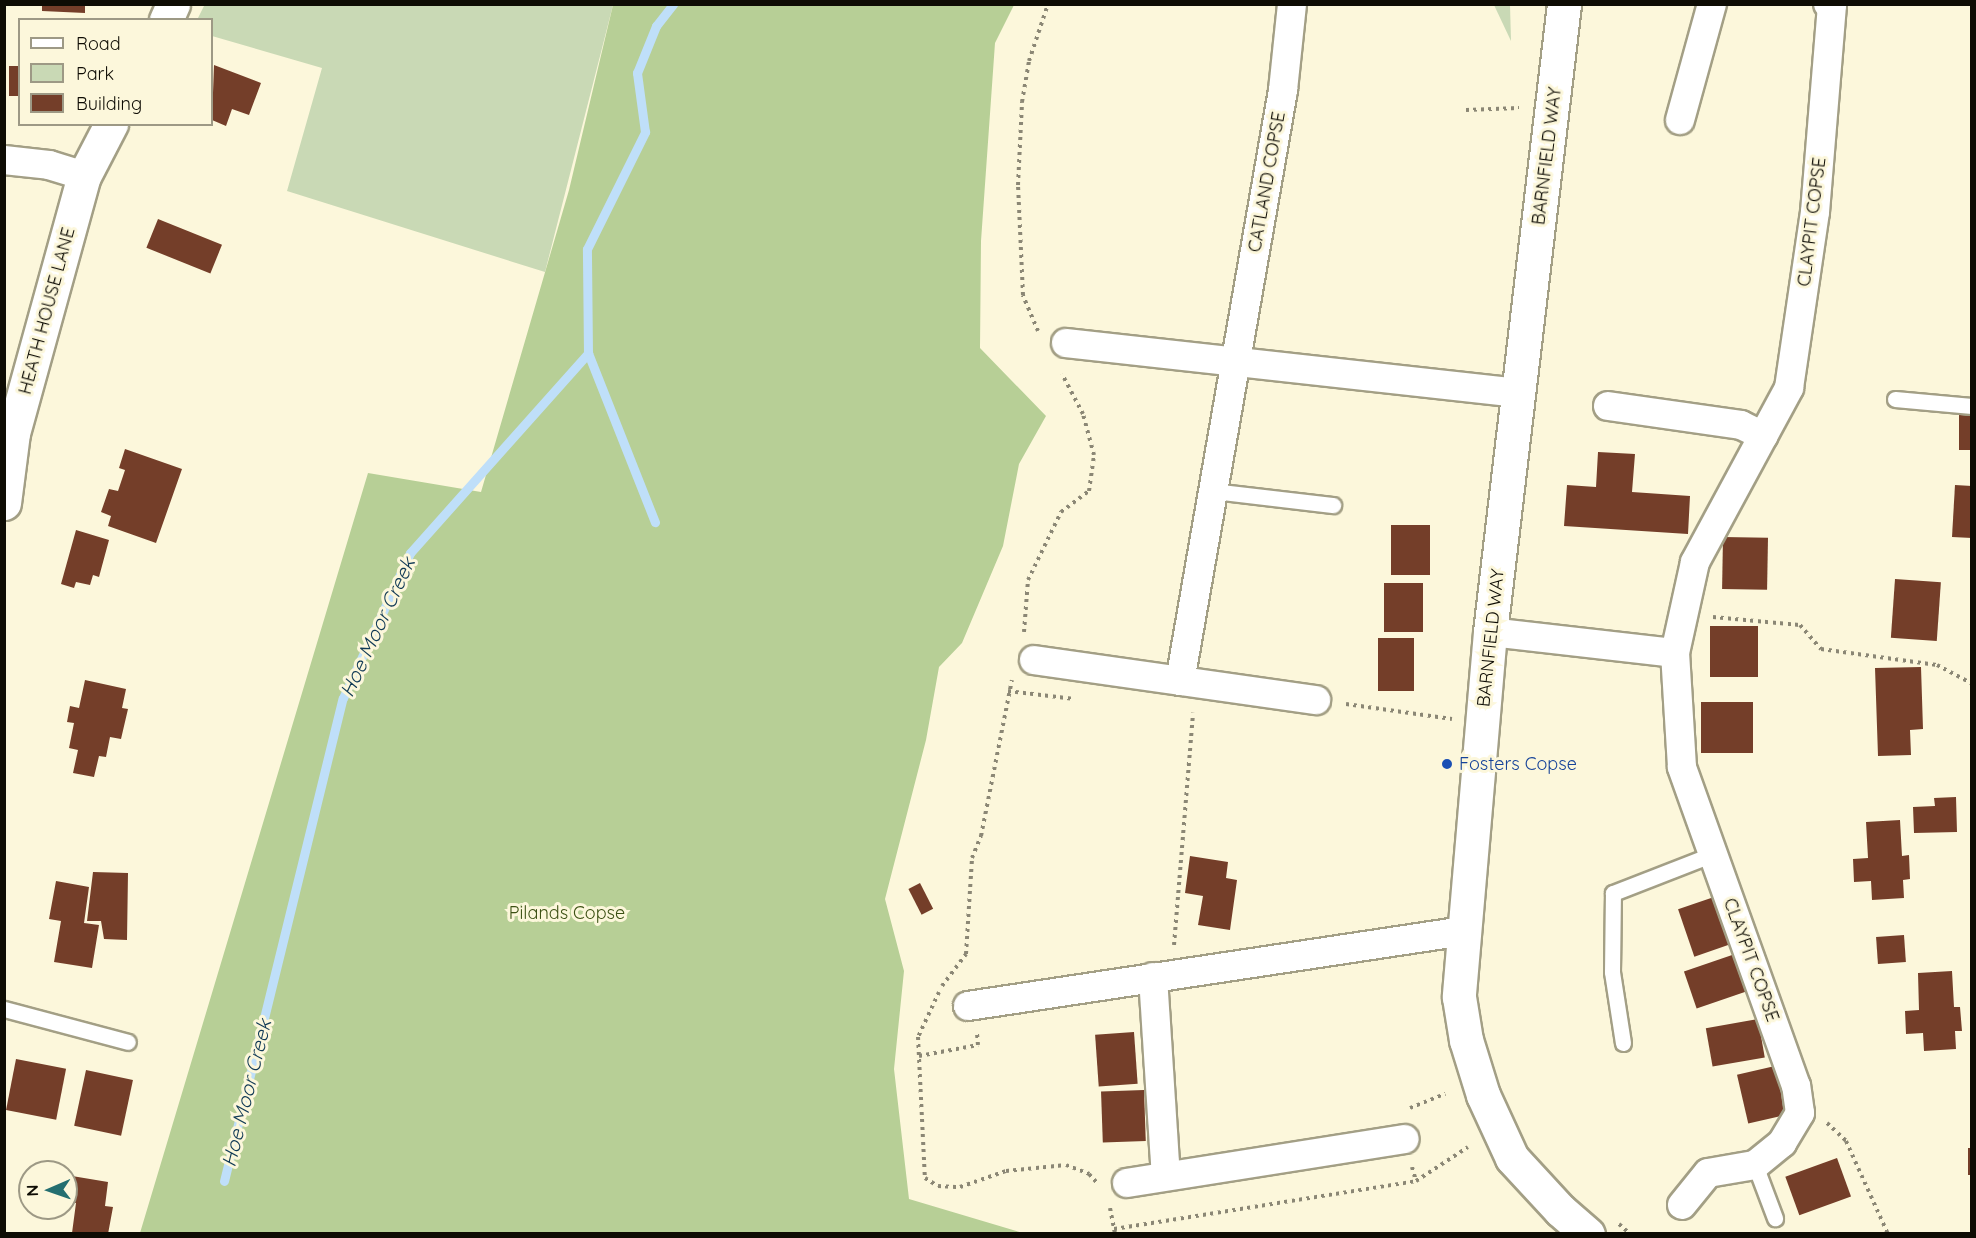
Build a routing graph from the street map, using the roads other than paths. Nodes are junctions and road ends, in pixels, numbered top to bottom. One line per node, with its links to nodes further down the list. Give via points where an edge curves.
1 (173, 4): 6 (street)
2 (1292, 4): 12 (street, CATLAND COPSE, via 1283,90)
3 (1564, 4): 13 (street, BARNFIELD WAY)
4 (1712, 4): 7 (street)
5 (1828, 4): 18 (street, CLAYPIT COPSE, via 1832,5 1810,247 1789,388)
6 (167, 18)
7 (1680, 120)
8 (110, 126): 10 (street, HEATH HOUSE LANE)
9 (4, 160): 10 (street, via 49,165)
10 (84, 176): 17 (street, HEATH HOUSE LANE)
11 (1056, 350): 12 (street)
12 (1236, 359): 13 (street); 19 (street, CATLAND COPSE)
13 (1518, 393): 22 (street, BARNFIELD WAY)
14 (1895, 399): 16 (lane)
15 (1608, 406): 18 (street, via 1741,425)
16 (1971, 406)
17 (9, 433): 20 (street, HEATH HOUSE LANE)
18 (1764, 436): 23 (street, CLAYPIT COPSE, via 1695,562)
19 (1213, 491): 21 (lane); 25 (street, CATLAND COPSE)
20 (4, 503)
21 (1333, 505)
22 (1490, 632): 23 (street); 28 (street, BARNFIELD WAY)
23 (1675, 653): 27 (street, CLAYPIT COPSE, via 1682,766)
24 (1024, 657): 25 (street)
25 (1183, 681): 26 (street)
26 (1316, 700)
27 (1713, 854): 33 (lane, via 1613,893 1612,972); 35 (street, CLAYPIT COPSE, via 1796,1086 1800,1113 1782,1143)
28 (1464, 931): 29 (street); 40 (street, BARNFIELD WAY, via 1459,997 1466,1040 1483,1095 1512,1158 1560,1210)
29 (1162, 976): 30 (street); 36 (street)
30 (972, 1006)
31 (4, 1009): 32 (lane)
32 (128, 1042)
33 (1623, 1043)
34 (1405, 1139): 36 (street)
35 (1755, 1165): 38 (street, via 1708,1173); 39 (lane)
36 (1166, 1176): 37 (street)
37 (1112, 1191)
38 (1682, 1205)
39 (1774, 1218)
40 (1588, 1233)

